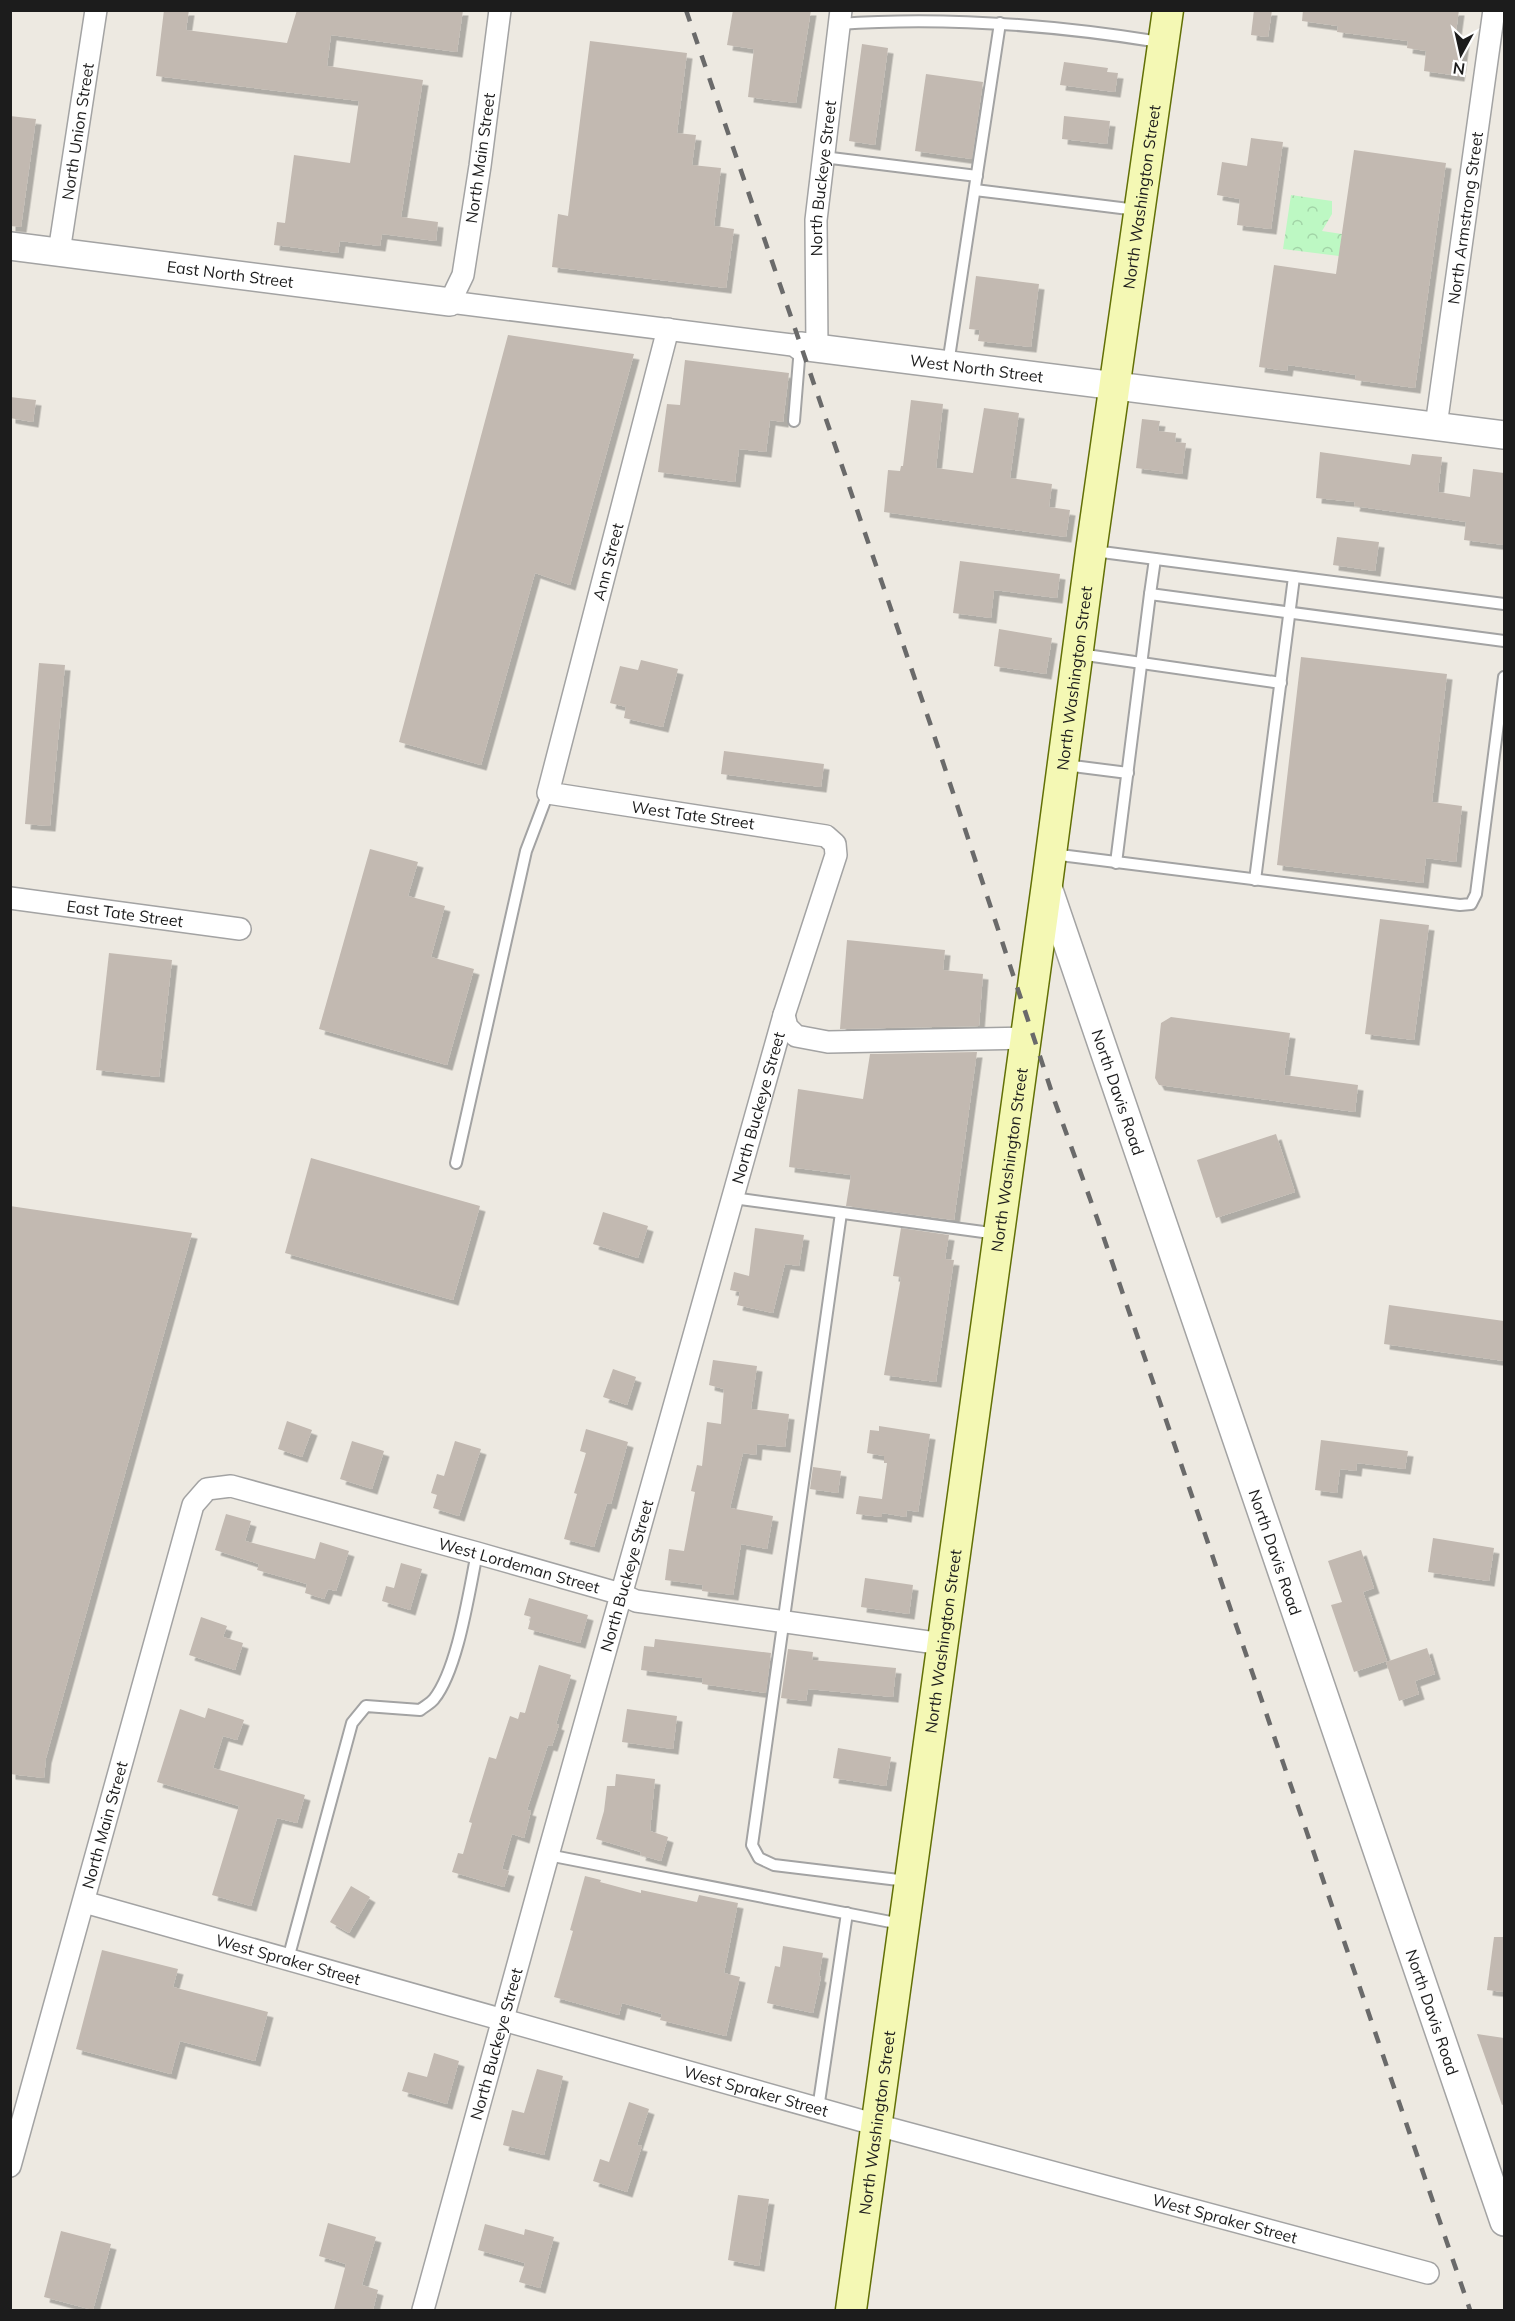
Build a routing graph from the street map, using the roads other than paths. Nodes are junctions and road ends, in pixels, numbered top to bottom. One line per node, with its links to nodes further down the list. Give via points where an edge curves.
1 (96, 10): 13 (street, North Union Street)
2 (500, 10): 14 (street, North Main Street, via 463,275)
3 (1168, 10): 7 (main road, North Washington Street)
4 (1494, 10): 20 (street, North Armstrong Street)
5 (840, 17): 6 (lane); 8 (street, North Buckeye Street)
6 (1000, 23): 7 (lane, via 1066,28); 9 (lane)
7 (1164, 43): 11 (main road, North Washington Street)
8 (824, 156): 9 (lane); 16 (street, North Buckeye Street)
9 (977, 176): 10 (lane)
10 (975, 190): 11 (lane); 17 (lane)
11 (1140, 210): 18 (main road, North Washington Street)
12 (10, 246): 13 (street, East North Street)
13 (59, 252): 14 (street, East North Street)
14 (450, 302): 15 (street, West North Street)
15 (668, 329): 16 (street, West North Street); 35 (street, Ann Street)
16 (809, 347): 17 (street, West North Street); 19 (lane)
17 (948, 364): 18 (street, West North Street)
18 (1116, 385): 20 (street, West North Street); 22 (main road, North Washington Street)
19 (794, 421)
20 (1436, 426): 21 (street, West North Street)
21 (1504, 435)
22 (1091, 551): 23 (lane); 29 (main road, North Washington Street)
23 (1155, 559): 24 (lane); 25 (lane)
24 (1294, 577): 26 (lane); 27 (lane)
25 (1150, 594): 27 (lane); 30 (lane)
26 (1504, 604)
27 (1290, 613): 28 (lane); 32 (lane)
28 (1504, 641)
29 (1078, 654): 30 (lane); 33 (main road, North Washington Street)
30 (1141, 664): 32 (lane); 34 (lane)
31 (1504, 677): 39 (lane, via 1472,904)
32 (1281, 683): 39 (lane)
33 (1063, 765): 34 (lane); 37 (main road, North Washington Street)
34 (1128, 773): 38 (lane)
35 (548, 793): 36 (street, West Tate Street, via 802,831 826,836); 45 (lane, via 526,851)
36 (835, 843): 43 (street, North Buckeye Street, via 836,855)
37 (1051, 854): 38 (lane); 40 (main road, North Washington Street)
38 (1116, 863): 39 (lane)
39 (1255, 880)
40 (1047, 884): 44 (main road, North Washington Street); 64 (street, North Davis Road)
41 (10, 898): 42 (street, East Tate Street)
42 (240, 929)
43 (784, 1015): 44 (street, via 787,1027 796,1036 828,1042); 46 (street, North Buckeye Street)
44 (1026, 1038): 48 (main road, North Washington Street)
45 (456, 1162)
46 (733, 1198): 47 (lane); 51 (street, North Buckeye Street)
47 (841, 1213): 48 (lane); 52 (lane)
48 (999, 1234): 53 (main road, North Washington Street)
49 (207, 1489): 50 (street, West Lordeman Street, via 231,1486); 56 (street, North Main Street, via 193,1505)
50 (477, 1553): 51 (street, West Lordeman Street); 59 (lane, via 456,1649 445,1681 433,1700 420,1710 366,1706 352,1723)
51 (621, 1594): 52 (street, West Lordeman Street, via 636,1600); 54 (street, North Buckeye Street)
52 (782, 1621): 53 (street, West Lordeman Street); 55 (lane, via 753,1845 759,1858 774,1865)
53 (943, 1644): 55 (main road, North Washington Street)
54 (548, 1855): 57 (lane); 60 (street, North Buckeye Street)
55 (910, 1881): 58 (main road, North Washington Street)
56 (84, 1902): 59 (street, West Spraker Street); 63 (street, North Main Street)
57 (847, 1913): 58 (lane); 61 (lane)
58 (904, 1924): 62 (main road, North Washington Street)
59 (288, 1959): 60 (street, West Spraker Street)
60 (503, 2020): 61 (street, West Spraker Street); 66 (street, North Buckeye Street)
61 (818, 2109): 62 (street, West Spraker Street)
62 (877, 2125): 65 (street, West Spraker Street); 67 (main road, North Washington Street)
63 (10, 2166)
64 (1504, 2222)
65 (1428, 2273)
66 (423, 2310)
67 (851, 2310)

